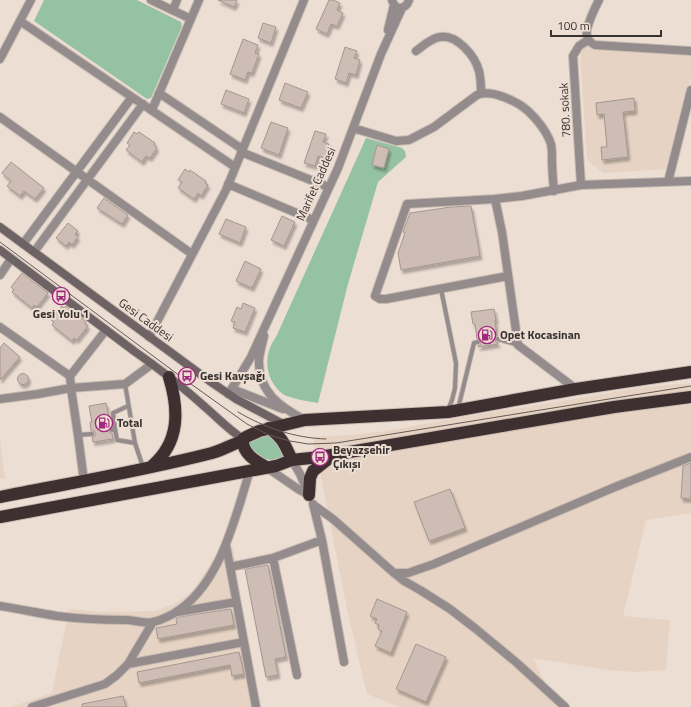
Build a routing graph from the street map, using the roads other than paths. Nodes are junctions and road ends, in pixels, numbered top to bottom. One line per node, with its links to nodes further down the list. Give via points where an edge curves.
1 (31, 0): 11 (street)
2 (151, 0): 9 (street)
3 (177, 0): 9 (street)
4 (200, 0): 10 (street)
5 (304, 0): 24 (street)
6 (409, 0): 8 (street, Marifet Caddesi, via 407,5)
7 (599, 0): 12 (street, via 587,30)
8 (393, 3): 23 (street, Marifet Caddesi, via 381,54)
9 (173, 10): 10 (street)
10 (191, 19): 17 (street)
11 (20, 21): 15 (street); 19 (street)
12 (588, 40): 14 (street, via 595,45); 31 (street, 780. sokak, via 579,46 573,56)
13 (416, 51): 18 (street, via 435,38 443,36 454,40 474,59 481,78)
14 (691, 51)
15 (0, 59)
16 (691, 90): 29 (street)
17 (159, 93): 21 (street); 24 (street)
18 (481, 93): 23 (street, via 434,127 409,140 396,141); 33 (street, via 498,95 512,101 528,111 538,122 550,143)
19 (132, 97): 20 (street); 26 (street)
20 (143, 104): 21 (street); 27 (street)
21 (152, 110): 25 (street)
22 (0, 117): 26 (street)
23 (353, 128): 32 (street, Marifet Caddesi)
24 (242, 151): 25 (street); 32 (street)
25 (235, 167): 30 (street)
26 (77, 172): 27 (street); 37 (street)
27 (88, 179): 39 (street); 40 (street)
28 (691, 181): 29 (street)
29 (668, 182): 31 (street)
30 (228, 184): 35 (street); 40 (street)
31 (581, 185): 33 (street)
32 (328, 187): 35 (street, Marifet Caddesi)
33 (554, 191): 34 (street)
34 (495, 199): 43 (street); 44 (street, via 407,204 375,296 386,299)
35 (313, 220): 45 (street, Marifet Caddesi)
36 (0, 227): 37 (main road, Gesi Caddesi)
37 (23, 244): 39 (main road, Gesi Caddesi)
38 (0, 250): 41 (main road)
39 (34, 252): 48 (main road, Gesi Caddesi)
40 (192, 254): 48 (street)
41 (11, 258): 42 (street); 47 (main road)
42 (0, 275)
43 (508, 276): 44 (street); 51 (street)
44 (441, 289): 63 (lane, via 456,363)
45 (267, 321): 59 (street, via 251,357); 64 (street, via 260,356 260,372 271,396)
46 (0, 327): 54 (street)
47 (106, 330): 52 (main road); 54 (street)
48 (149, 337): 59 (main road, Gesi Caddesi)
49 (498, 339): 51 (lane)
50 (478, 342): 63 (lane, via 474,343)
51 (518, 345): 58 (street)
52 (152, 364): 55 (main road); 56 (street)
53 (691, 372): 58 (highway)
54 (70, 376): 57 (street)
55 (169, 377): 70 (main road, via 206,407); 75 (highway, via 176,415 174,431 166,451 157,462)
56 (125, 384): 57 (street); 62 (lane)
57 (71, 388): 61 (street); 69 (street)
58 (576, 389): 63 (highway)
59 (230, 391): 64 (street); 66 (main road, Gesi Caddesi, via 251,408)
60 (691, 397): 72 (highway, via 614,407)
61 (0, 399)
62 (128, 406): 71 (lane); 71 (lane, via 113,413 114,429 118,440)
63 (453, 411): 65 (highway)
64 (289, 412): 65 (street)
65 (305, 420): 66 (highway)
66 (283, 424): 67 (highway)
67 (269, 428): 70 (highway, via 253,433); 74 (highway, via 284,442)
68 (92, 434): 69 (lane)
69 (78, 435): 78 (street)
70 (241, 441): 75 (highway, via 214,452); 76 (highway, via 248,454)
71 (135, 443): 75 (lane)
72 (334, 455): 74 (highway); 79 (highway, via 313,471)
73 (691, 457): 87 (street, via 434,564 408,573)
74 (292, 460): 76 (highway); 79 (street)
75 (148, 467): 78 (highway)
76 (266, 467): 77 (highway); 79 (street)
77 (250, 470): 82 (highway); 84 (street)
78 (84, 481): 80 (highway)
79 (309, 495): 81 (street)
80 (0, 497)
81 (315, 506): 83 (street); 87 (street)
82 (0, 517)
83 (322, 540): 85 (street); 93 (street)
84 (226, 545): 86 (street); 90 (street, via 204,586 191,601)
85 (273, 558): 86 (street); 95 (street)
86 (230, 567): 88 (street)
87 (394, 573): 98 (street, via 472,626)
88 (236, 602): 90 (street); 92 (street)
89 (0, 606): 91 (street, via 80,618)
90 (173, 613): 91 (street)
91 (153, 622): 94 (street)
92 (244, 642): 94 (street); 97 (street)
93 (344, 662)
94 (128, 664): 96 (street, via 105,684)
95 (297, 675)
96 (32, 707)
97 (256, 707)
98 (565, 707)

